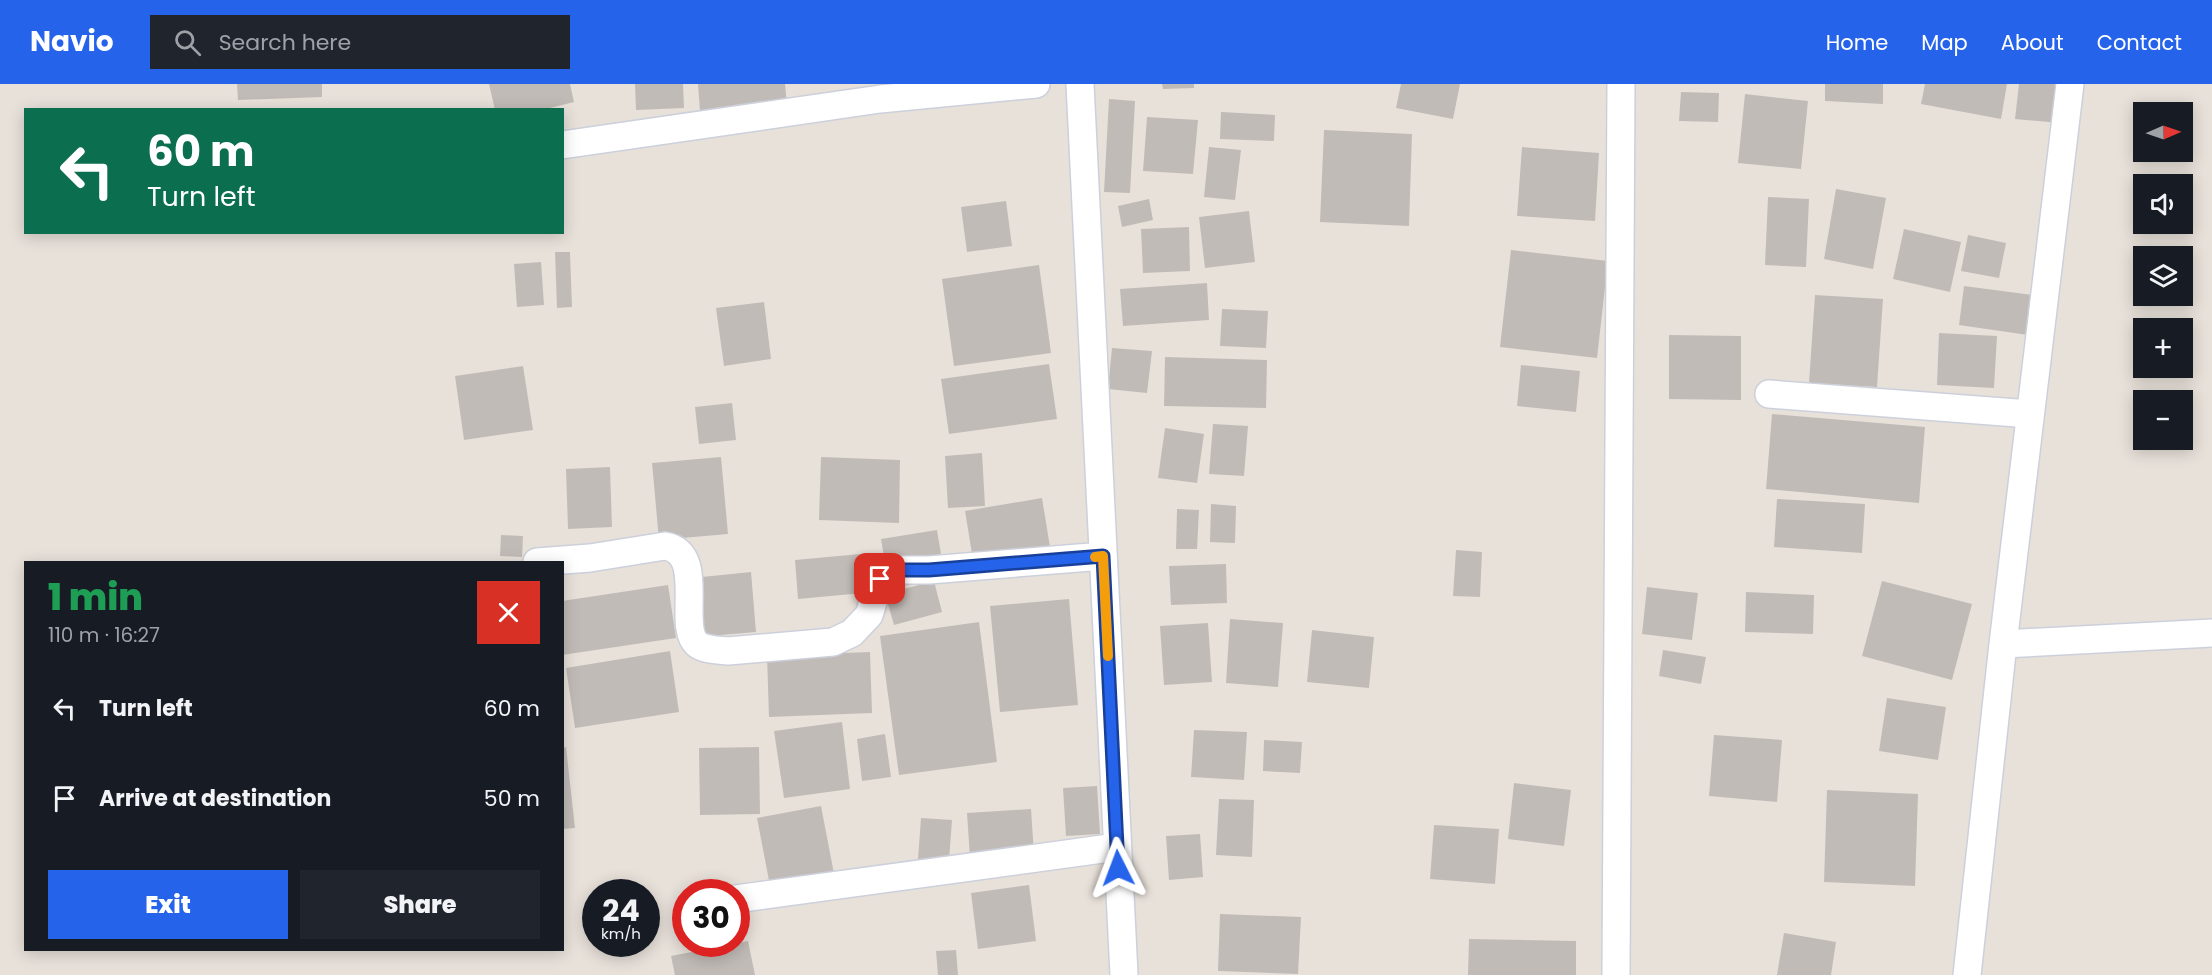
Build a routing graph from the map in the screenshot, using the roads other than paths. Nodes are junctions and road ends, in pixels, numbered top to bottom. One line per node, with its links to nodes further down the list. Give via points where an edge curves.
1 (1036, 84): 5 (street, via 880,99)
2 (1080, 84): 8 (street)
3 (1621, 84): 15 (street)
4 (2070, 84): 7 (street)
5 (564, 145)
6 (1769, 394): 7 (street)
7 (2030, 414): 11 (street)
8 (1103, 556): 9 (street, via 887,573 880,579 869,615 852,633 833,642 728,651 697,645 691,635 688,574 683,555 676,548 665,546); 12 (street)
9 (550, 561)
10 (2212, 633): 11 (street)
11 (2002, 644): 16 (street)
12 (1117, 847): 13 (street); 14 (street)
13 (750, 897)
14 (1124, 975)
15 (1616, 975)
16 (1967, 975)

